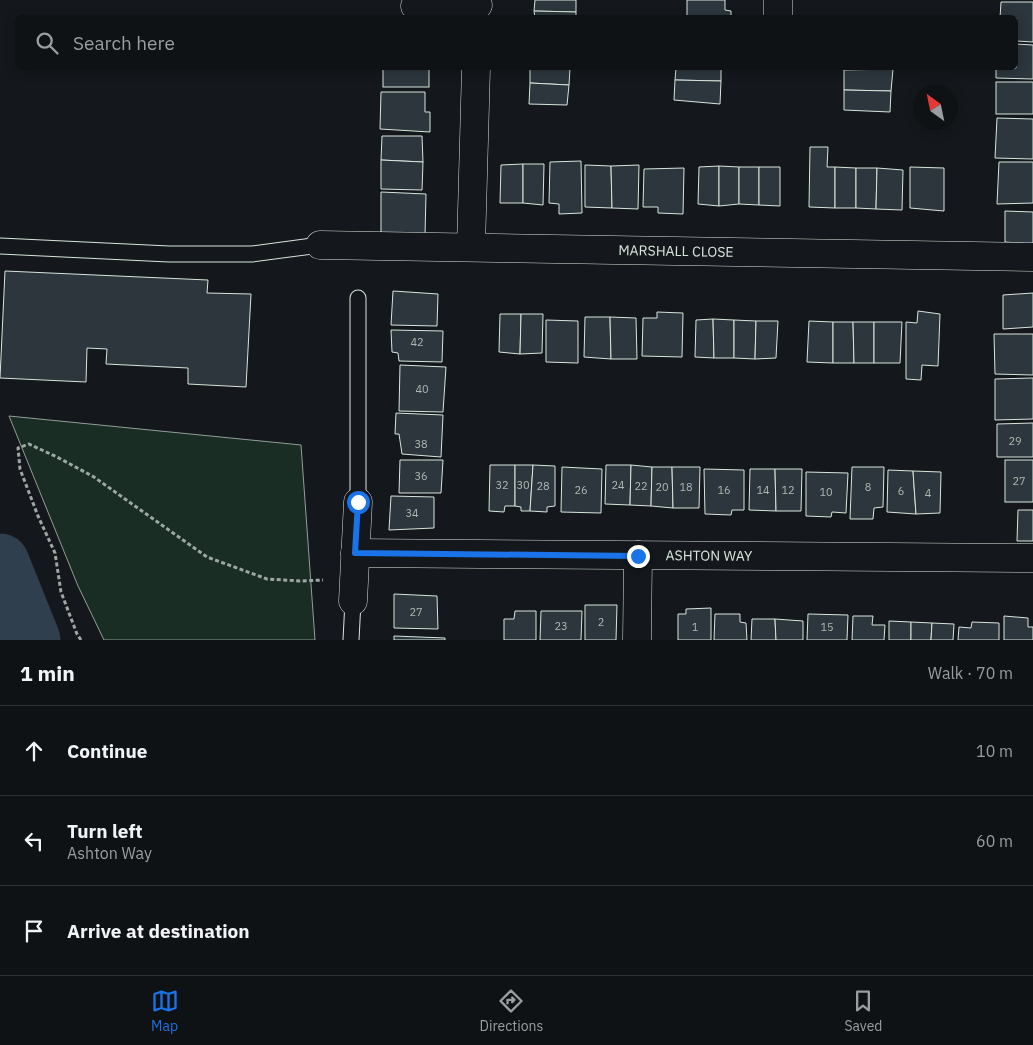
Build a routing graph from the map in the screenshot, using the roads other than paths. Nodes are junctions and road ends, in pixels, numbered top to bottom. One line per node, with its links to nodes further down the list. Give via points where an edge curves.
1 (778, 0): 4 (street)
2 (416, 6): 3 (street)
3 (478, 8)
4 (778, 15)
5 (476, 70): 8 (street)
6 (320, 245): 7 (lane, via 252,254 169,254); 8 (street, MARSHALL CLOSE)
7 (0, 246)
8 (471, 247): 9 (street, MARSHALL CLOSE)
9 (1033, 257)
10 (358, 298): 11 (lane)
11 (358, 502): 14 (street)
12 (638, 556): 13 (street, ASHTON WAY); 14 (street, ASHTON WAY); 16 (street)
13 (1033, 558)
14 (354, 577): 15 (lane)
15 (351, 640)
16 (637, 640)

